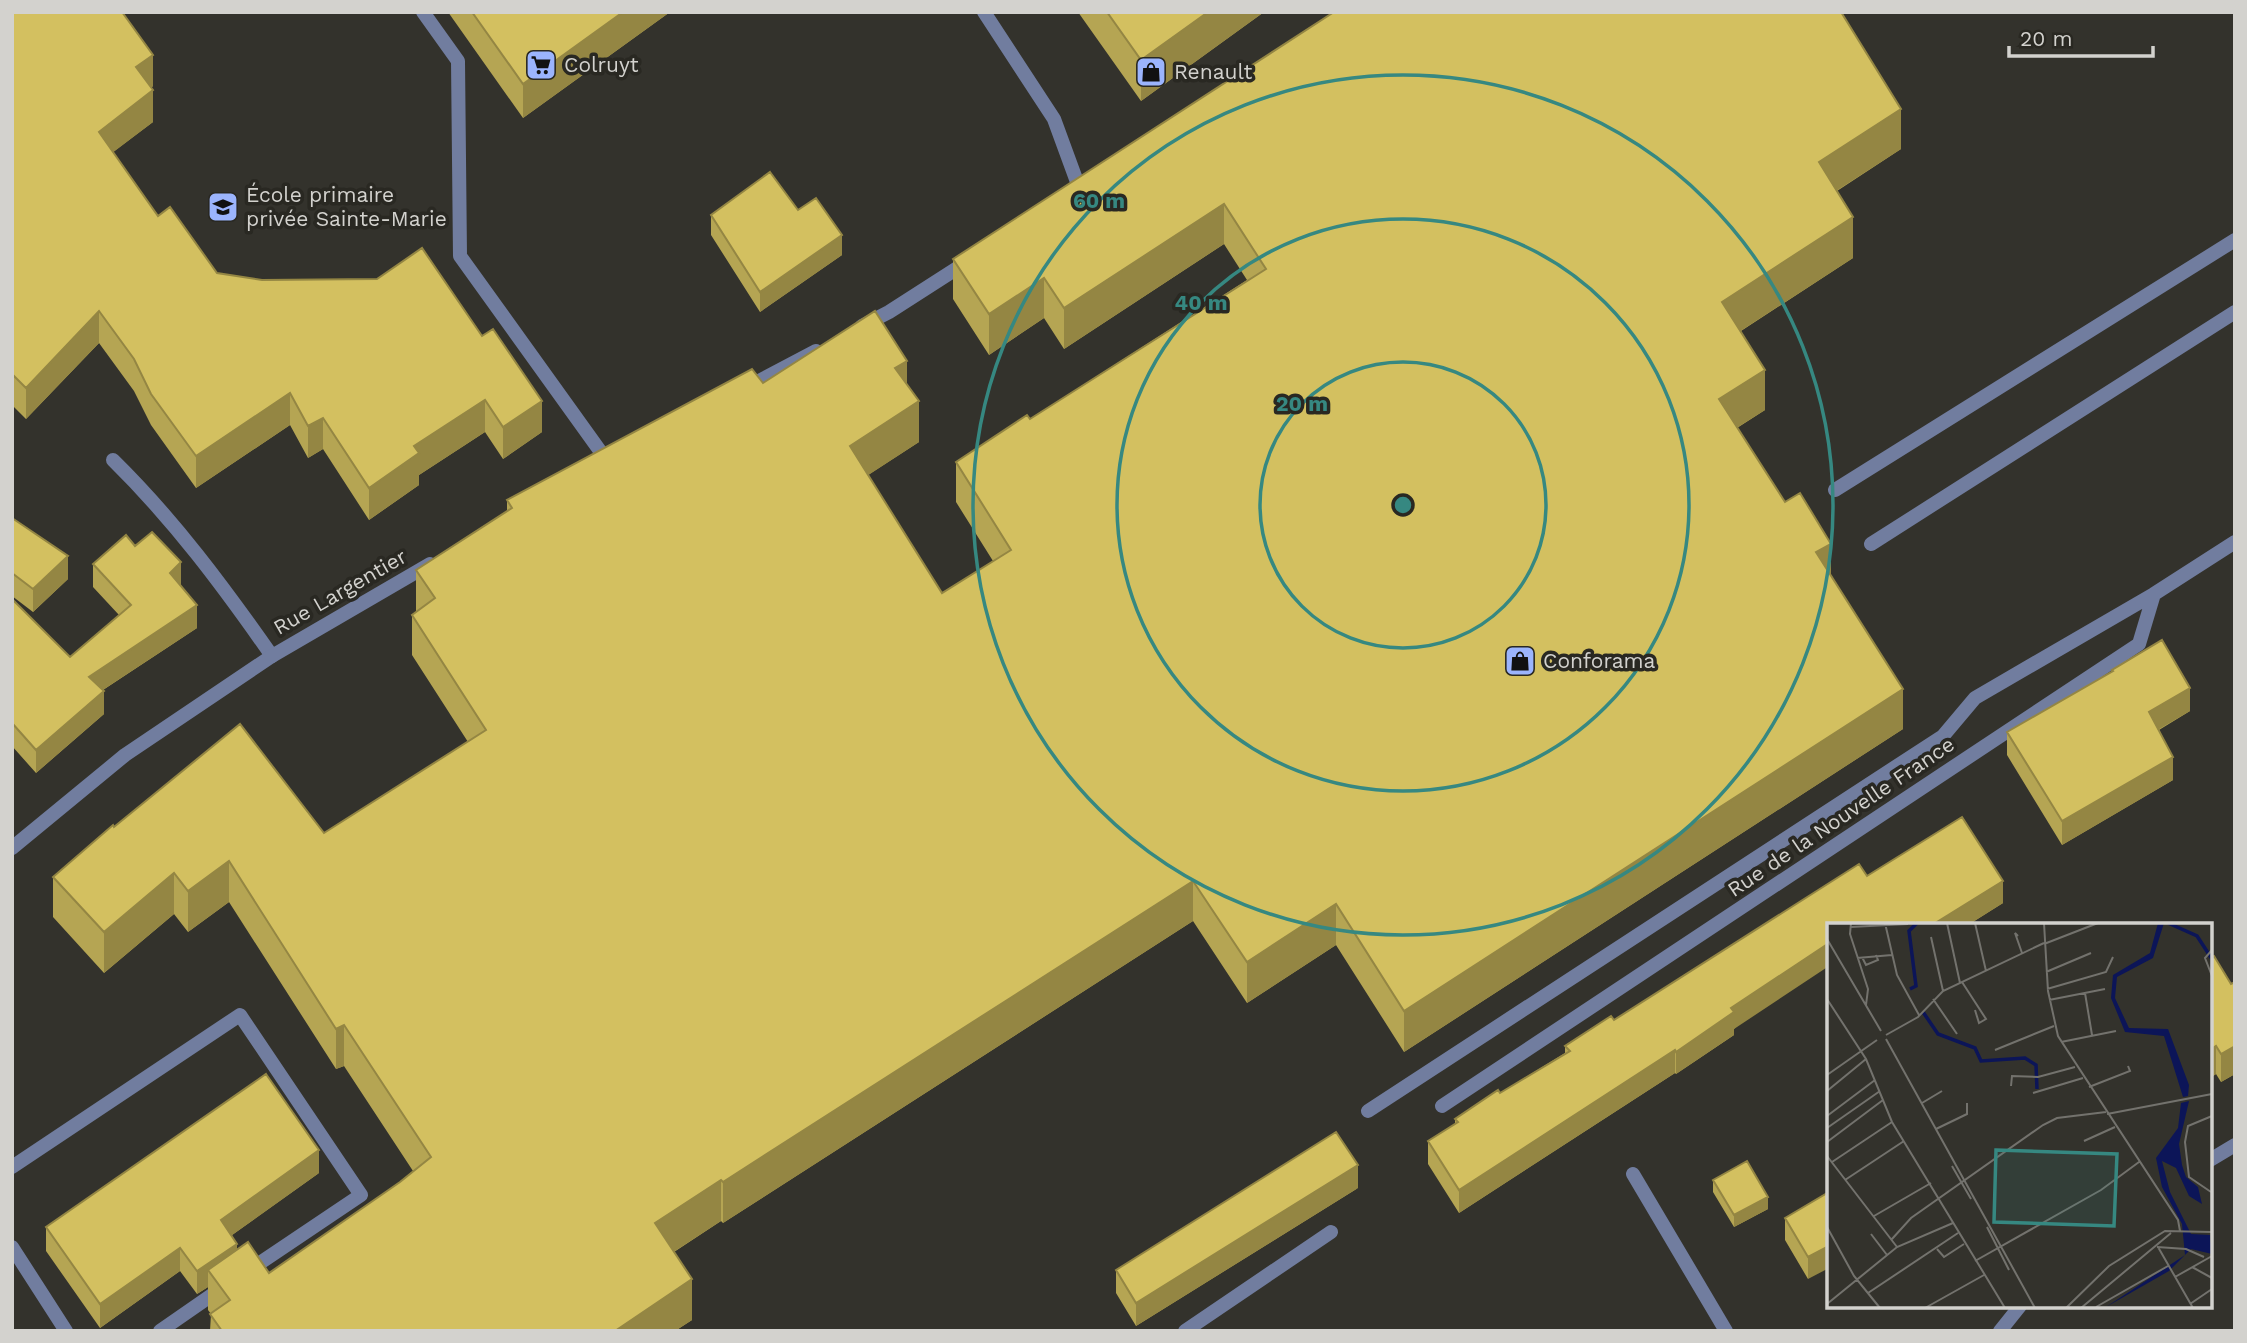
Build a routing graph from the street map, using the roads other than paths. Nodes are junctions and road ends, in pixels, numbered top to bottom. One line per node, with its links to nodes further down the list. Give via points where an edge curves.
1 (423, 12): 11 (street, via 458,61 460,256 614,459)
2 (984, 12): 3 (street, via 1054,119)
3 (1080, 190)
4 (2235, 240): 12 (street)
5 (979, 254): 7 (street)
6 (2235, 312): 14 (street)
7 (852, 331)
8 (828, 345): 9 (street)
9 (730, 397)
10 (113, 460): 17 (street, via 218,578)
11 (591, 471)
12 (1835, 490)
13 (2235, 542): 16 (street)
14 (1871, 544)
15 (447, 554): 17 (street, Rue Largentier)
16 (2154, 594): 19 (street, Rue de la Nouvelle France, via 2139,644); 20 (street, via 1975,698 1944,736)
17 (272, 656): 18 (street, Rue Largentier, via 125,755)
18 (12, 848)
19 (1442, 1106)
20 (1368, 1111)
21 (2235, 1145): 22 (street)
22 (2212, 1159)
23 (12, 1167): 29 (street, via 240,1015 361,1195)
24 (1633, 1174): 31 (street)
25 (1331, 1232): 30 (street)
26 (12, 1247): 28 (street)
27 (2018, 1308): 32 (street)
28 (66, 1331)
29 (160, 1331)
30 (1185, 1331)
31 (1726, 1331)
32 (2000, 1331)

